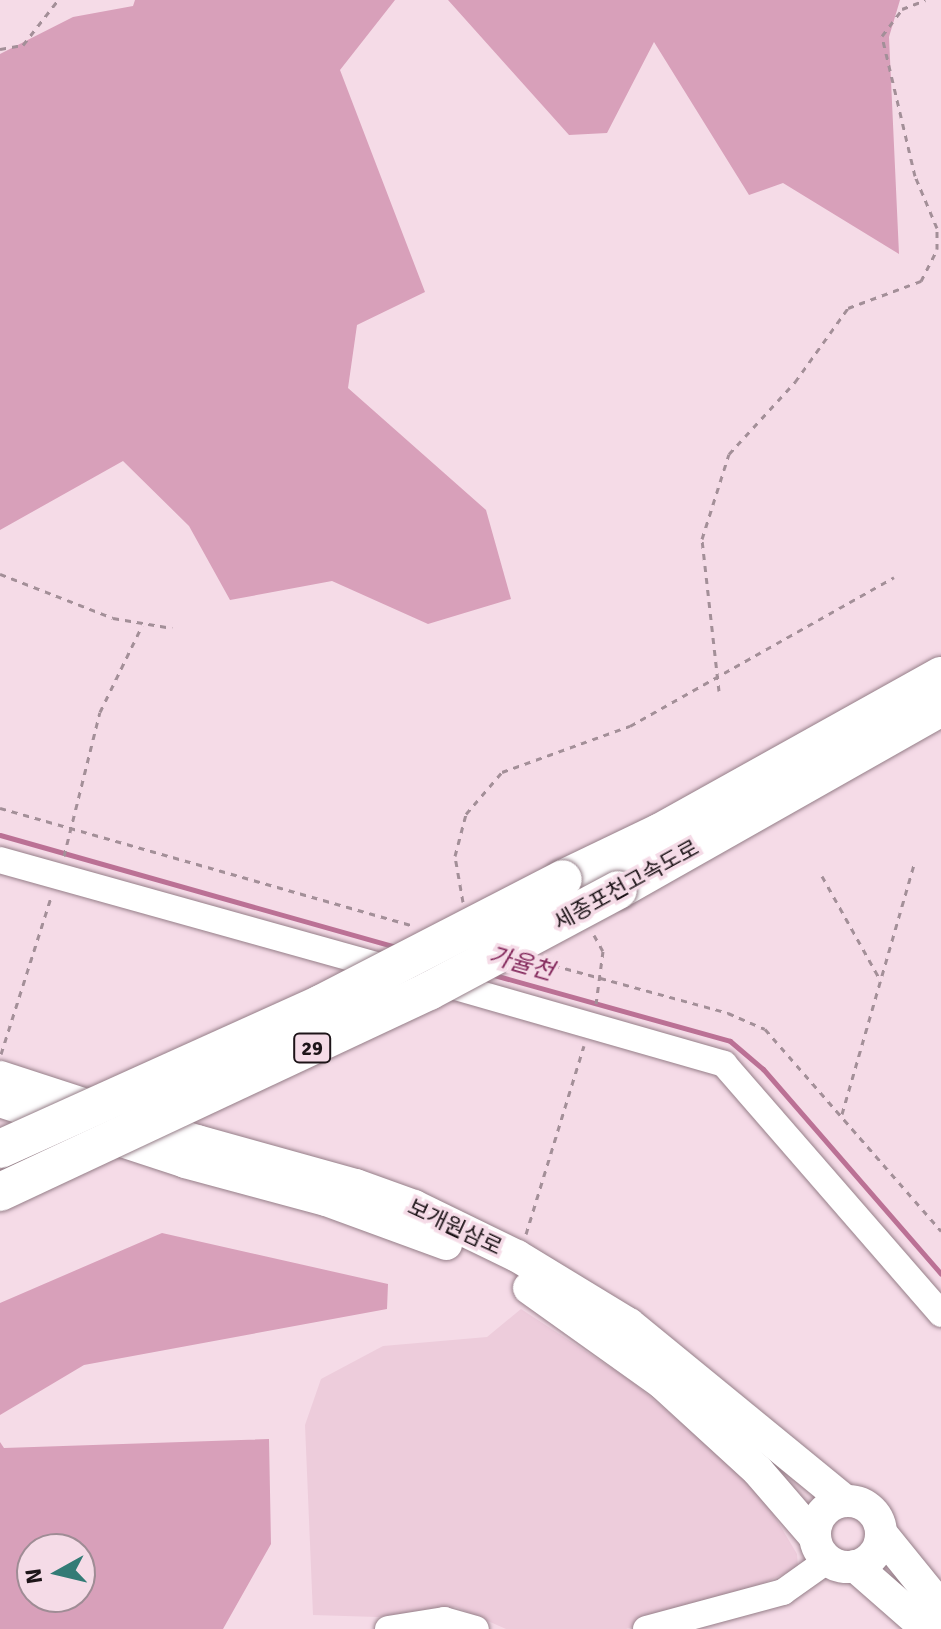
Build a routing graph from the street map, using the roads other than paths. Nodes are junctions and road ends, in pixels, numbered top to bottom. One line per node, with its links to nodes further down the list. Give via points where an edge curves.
1 (941, 676): 6 (highway, 세종포천고속도로 / 29, bridge, via 659,833 321,1004)
2 (941, 707): 7 (highway, 세종포천고속도로 / 29, bridge, via 429,991)
3 (0, 860): 8 (street, via 592,1020 724,1064)
4 (0, 1077): 9 (main road, 보개원삼로, via 197,1141 356,1185 414,1206 517,1256 629,1324)
5 (0, 1101): 11 (main road, 보개원삼로, via 413,1229 510,1276 620,1348 662,1383 758,1471)
6 (0, 1149)
7 (0, 1192)
8 (941, 1314)
9 (845, 1501): 10 (main road, via 873,1512); 11 (main road, via 826,1509)
10 (881, 1533): 11 (main road, via 874,1555); 12 (main road)
11 (833, 1554): 15 (street, via 783,1592); 16 (main road, 보개원삼로)
12 (941, 1607)
13 (388, 1629): 14 (street, via 444,1620)
14 (476, 1629)
15 (646, 1629)
16 (927, 1629)

